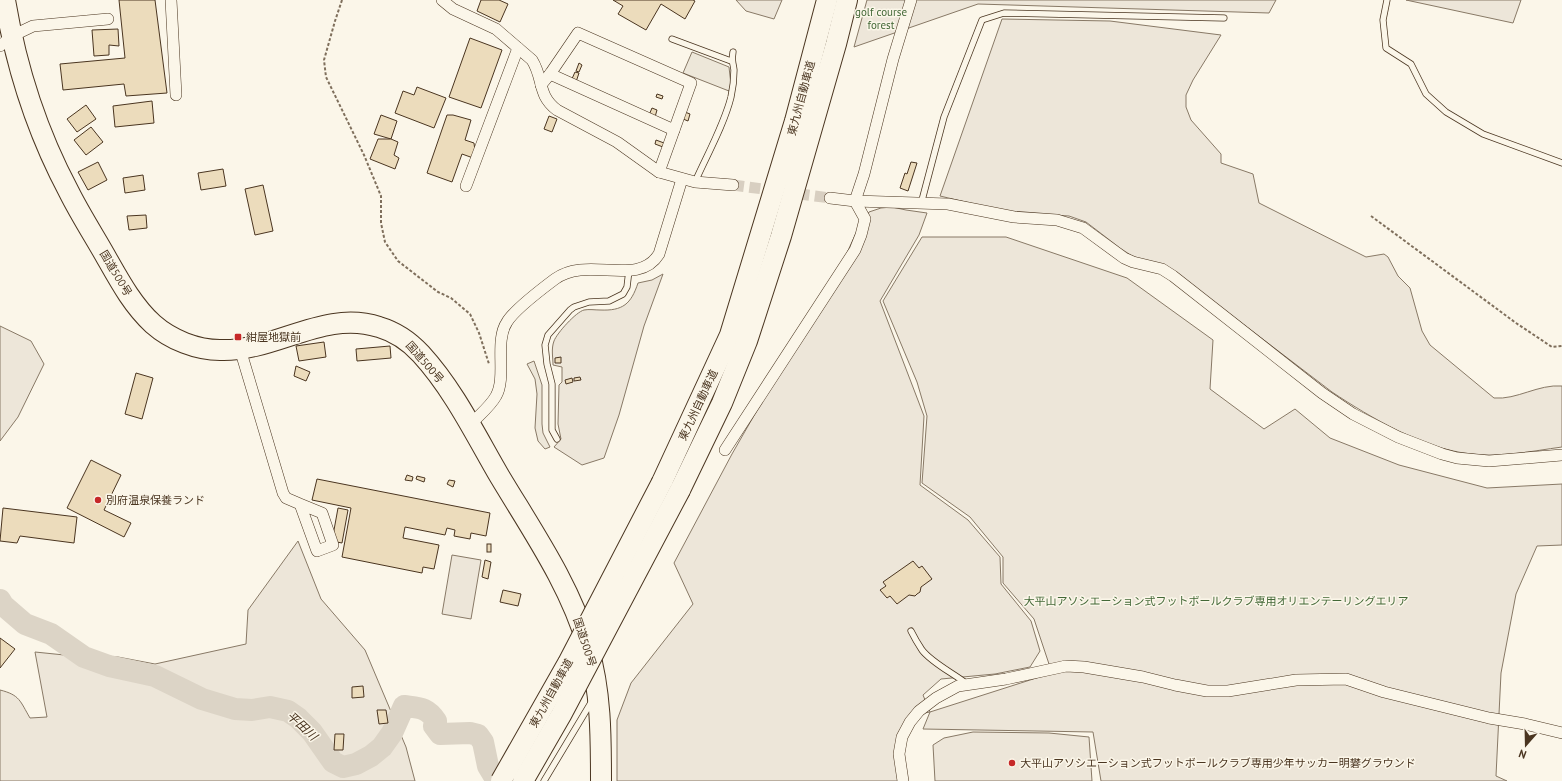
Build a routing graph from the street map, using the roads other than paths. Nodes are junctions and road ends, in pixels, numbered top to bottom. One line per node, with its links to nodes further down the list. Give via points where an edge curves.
1 (5, 0): 11 (highway, 国道500号)
2 (171, 0): 17 (street)
3 (442, 0): 12 (street, via 453,9 496,29)
4 (827, 0): 34 (highway, 東九州自動車道, via 795,121 730,335)
5 (847, 0): 34 (highway, 東九州自動車道, via 781,236 747,341 722,403)
6 (911, 0): 26 (street)
7 (1387, 0): 19 (lane, via 1383,20 1386,48 1411,64 1426,94 1446,112 1483,134)
8 (1224, 18): 27 (lane, via 1004,13 982,20 944,117)
9 (108, 20): 11 (street, via 33,26)
10 (672, 39): 14 (lane)
11 (6, 41): 29 (highway, 国道500号, via 23,78 47,146 68,191 130,297 152,324 171,336 206,349)
12 (518, 48): 16 (street, via 532,60); 24 (street)
13 (734, 52): 14 (lane)
14 (731, 61): 22 (lane, via 734,73 731,97)
15 (550, 74): 16 (street); 18 (street); 18 (street, via 578,33 691,83)
16 (541, 85): 20 (street, via 547,100 557,110 617,142)
17 (176, 95)
18 (674, 130): 20 (street)
19 (1562, 163)
20 (659, 172): 21 (street)
21 (682, 179): 22 (street); 28 (street, via 658,254 645,267)
22 (695, 182): 23 (street)
23 (733, 185)
24 (466, 186)
25 (830, 198): 26 (street)
26 (855, 200): 27 (street); 32 (street, via 865,219 855,250)
27 (921, 204): 33 (street, via 948,204 1014,217 1057,220 1083,228 1128,260 1162,269 1173,276 1340,406 1393,434 1427,448 1450,457 1480,460)
28 (630, 270): 30 (street, via 578,269 568,272 554,280 518,310 507,321 503,332 497,396); 31 (lane, via 623,294 609,300 574,307 551,331 546,340 546,359 552,384 552,430)
29 (240, 349): 30 (highway, 国道500号, via 312,328 340,323 378,326 402,337 420,353 442,381); 35 (street, via 280,485 286,498)
30 (470, 425): 38 (highway, 国道500号, via 566,590 587,644)
31 (557, 440)
32 (725, 450)
33 (1562, 455)
34 (671, 486): 40 (highway, 東九州自動車道, bridge); 41 (highway, 東九州自動車道, bridge, via 561,715)
35 (300, 504)
36 (911, 631): 37 (lane, via 922,650)
37 (967, 684): 39 (street, via 1006,679 1066,666 1136,676 1207,691 1228,691 1296,680 1346,679 1384,692); 44 (street, via 936,698 919,711 906,728 900,746)
38 (598, 693): 42 (lane); 43 (highway, 国道500号)
39 (1562, 733)
40 (501, 781)
41 (523, 781)
42 (544, 781)
43 (601, 781)
44 (903, 781)

